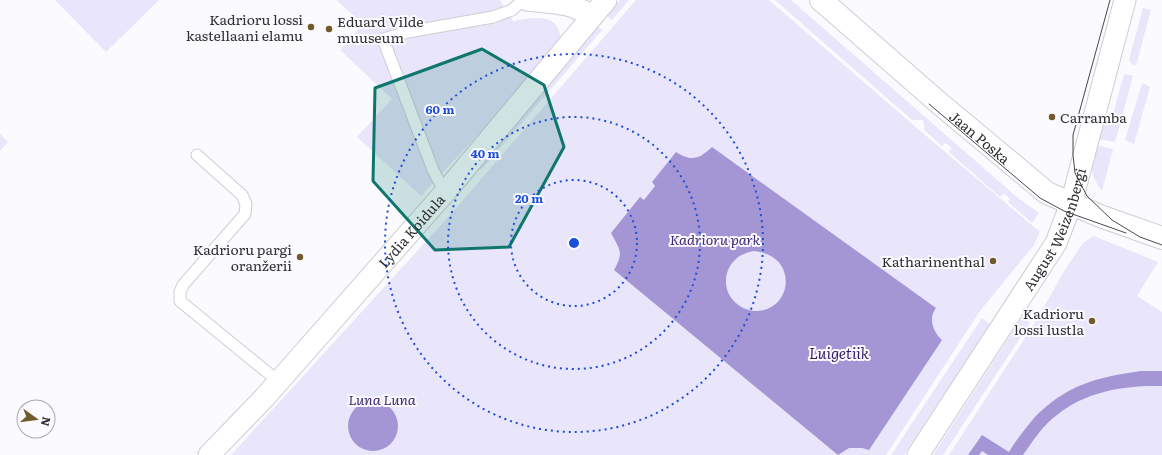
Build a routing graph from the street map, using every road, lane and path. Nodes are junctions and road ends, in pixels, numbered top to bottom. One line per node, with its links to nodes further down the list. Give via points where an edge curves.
1 (525, 0): 4 (street); 6 (lane, via 512,10 493,17 383,39 433,170)
2 (821, 0): 7 (street, Jaan Poska, via 1047,193)
3 (1126, 0): 7 (street, August Weizenbergi)
4 (599, 7): 6 (street, Lydia Koidula)
5 (197, 155): 9 (lane, via 242,195 246,204 245,214 183,285 180,301)
6 (447, 190): 9 (street, Lydia Koidula)
7 (1071, 204): 8 (street, Jaan Poska); 11 (street, August Weizenbergi, via 1056,243)
8 (1162, 238)
9 (278, 381): 10 (street, Lydia Koidula)
10 (209, 455)
11 (918, 455)

